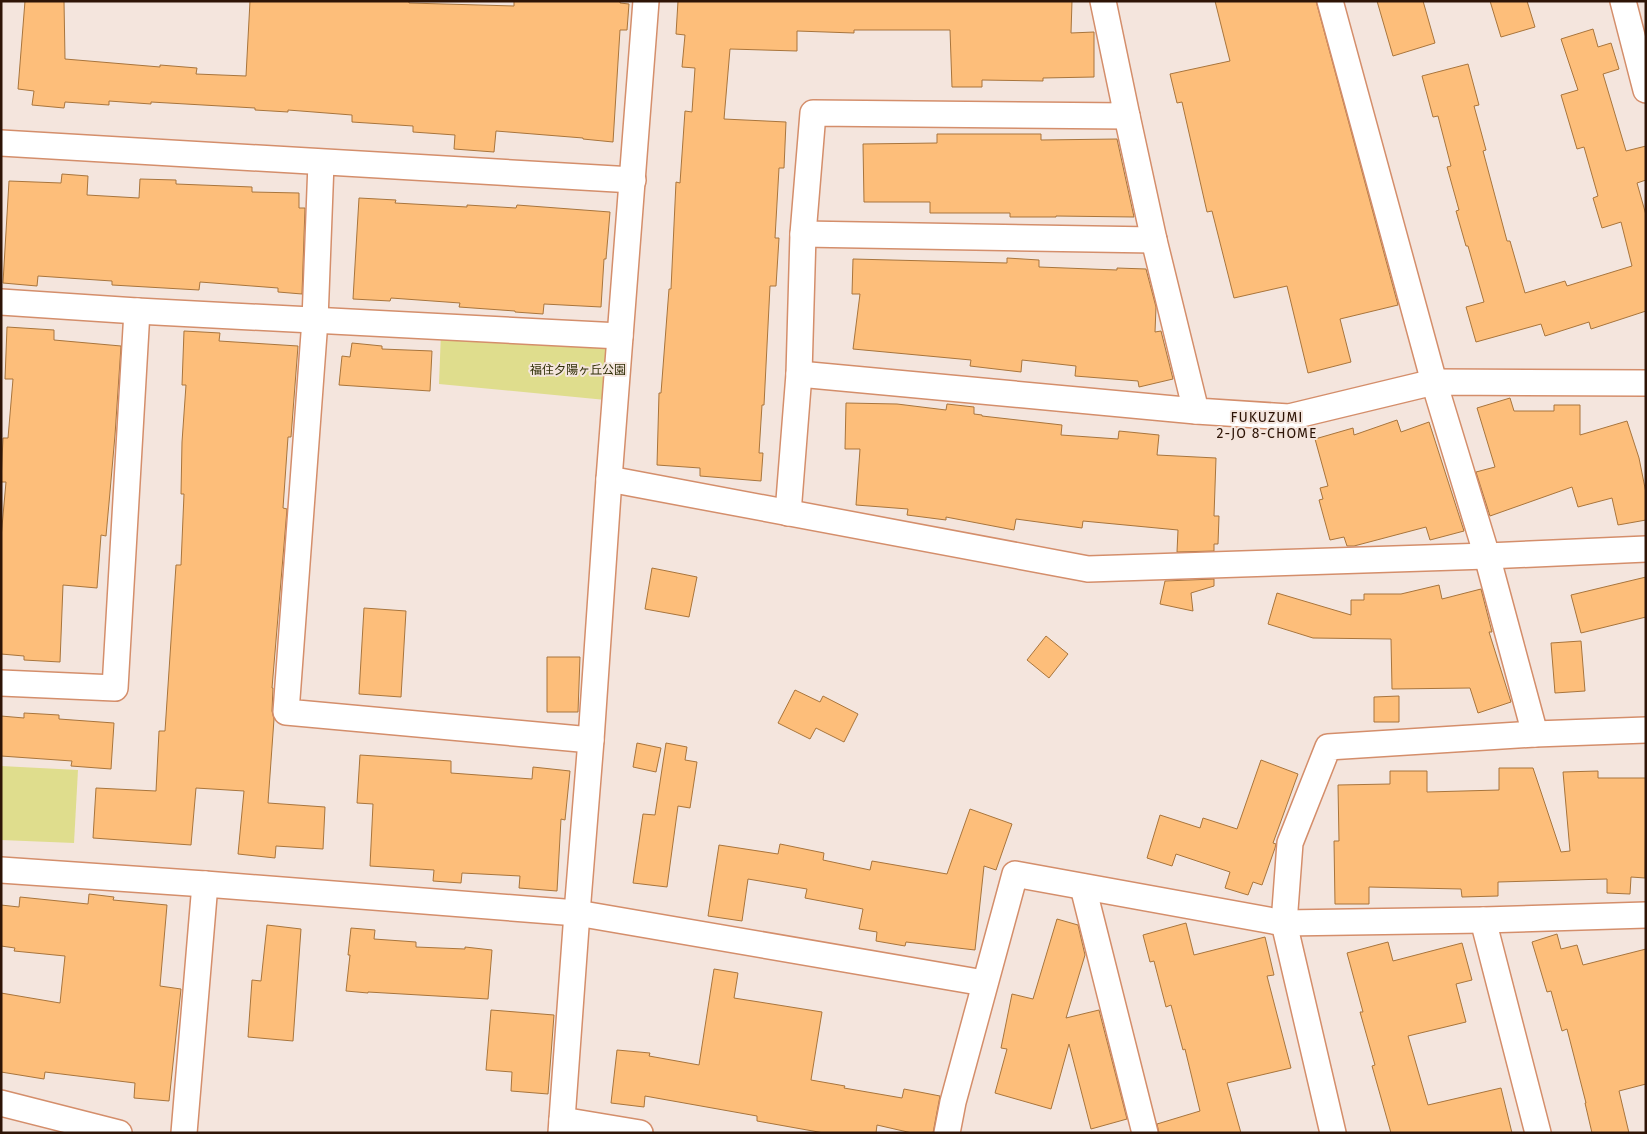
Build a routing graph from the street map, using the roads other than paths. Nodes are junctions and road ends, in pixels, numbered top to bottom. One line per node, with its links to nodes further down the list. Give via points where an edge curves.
1 (646, 1): 9 (street)
2 (1104, 1): 6 (street)
3 (1330, 1): 17 (street)
4 (1623, 1): 5 (street)
5 (1646, 90)
6 (1127, 116): 10 (street, via 813,113); 11 (street)
7 (1, 143): 8 (street)
8 (321, 163): 9 (street); 14 (street)
9 (633, 180): 15 (street)
10 (803, 234): 11 (street); 16 (street)
11 (1154, 240): 19 (street)
12 (1, 302): 13 (street)
13 (137, 311): 14 (street); 24 (street, via 115,688)
14 (315, 320): 15 (street); 27 (street, via 286,712)
15 (620, 336): 20 (street)
16 (799, 374): 19 (street); 21 (street)
17 (1434, 382): 18 (street); 19 (street, via 1289,417); 23 (street)
18 (1646, 383)
19 (1196, 411)
20 (609, 479): 21 (street); 27 (street)
21 (788, 513): 23 (street, via 1088,569)
22 (1646, 549): 23 (street)
23 (1487, 556): 26 (street)
24 (1, 683)
25 (1646, 730): 26 (street)
26 (1535, 734): 34 (street, via 1328,747 1290,843)
27 (591, 740): 31 (street)
28 (1, 870): 29 (street)
29 (205, 884): 31 (street); 39 (street)
30 (1083, 887): 34 (street); 35 (street, via 1015,874); 42 (street)
31 (576, 913): 35 (street); 37 (street)
32 (1646, 914): 33 (street)
33 (1483, 920): 34 (street); 44 (street)
34 (1284, 923): 43 (street)
35 (984, 983): 41 (street, via 952,1102)
36 (1, 1103): 38 (street)
37 (562, 1126): 40 (street)
38 (119, 1133)
39 (184, 1133)
40 (640, 1133)
41 (947, 1133)
42 (1145, 1133)
43 (1333, 1133)
44 (1538, 1133)

